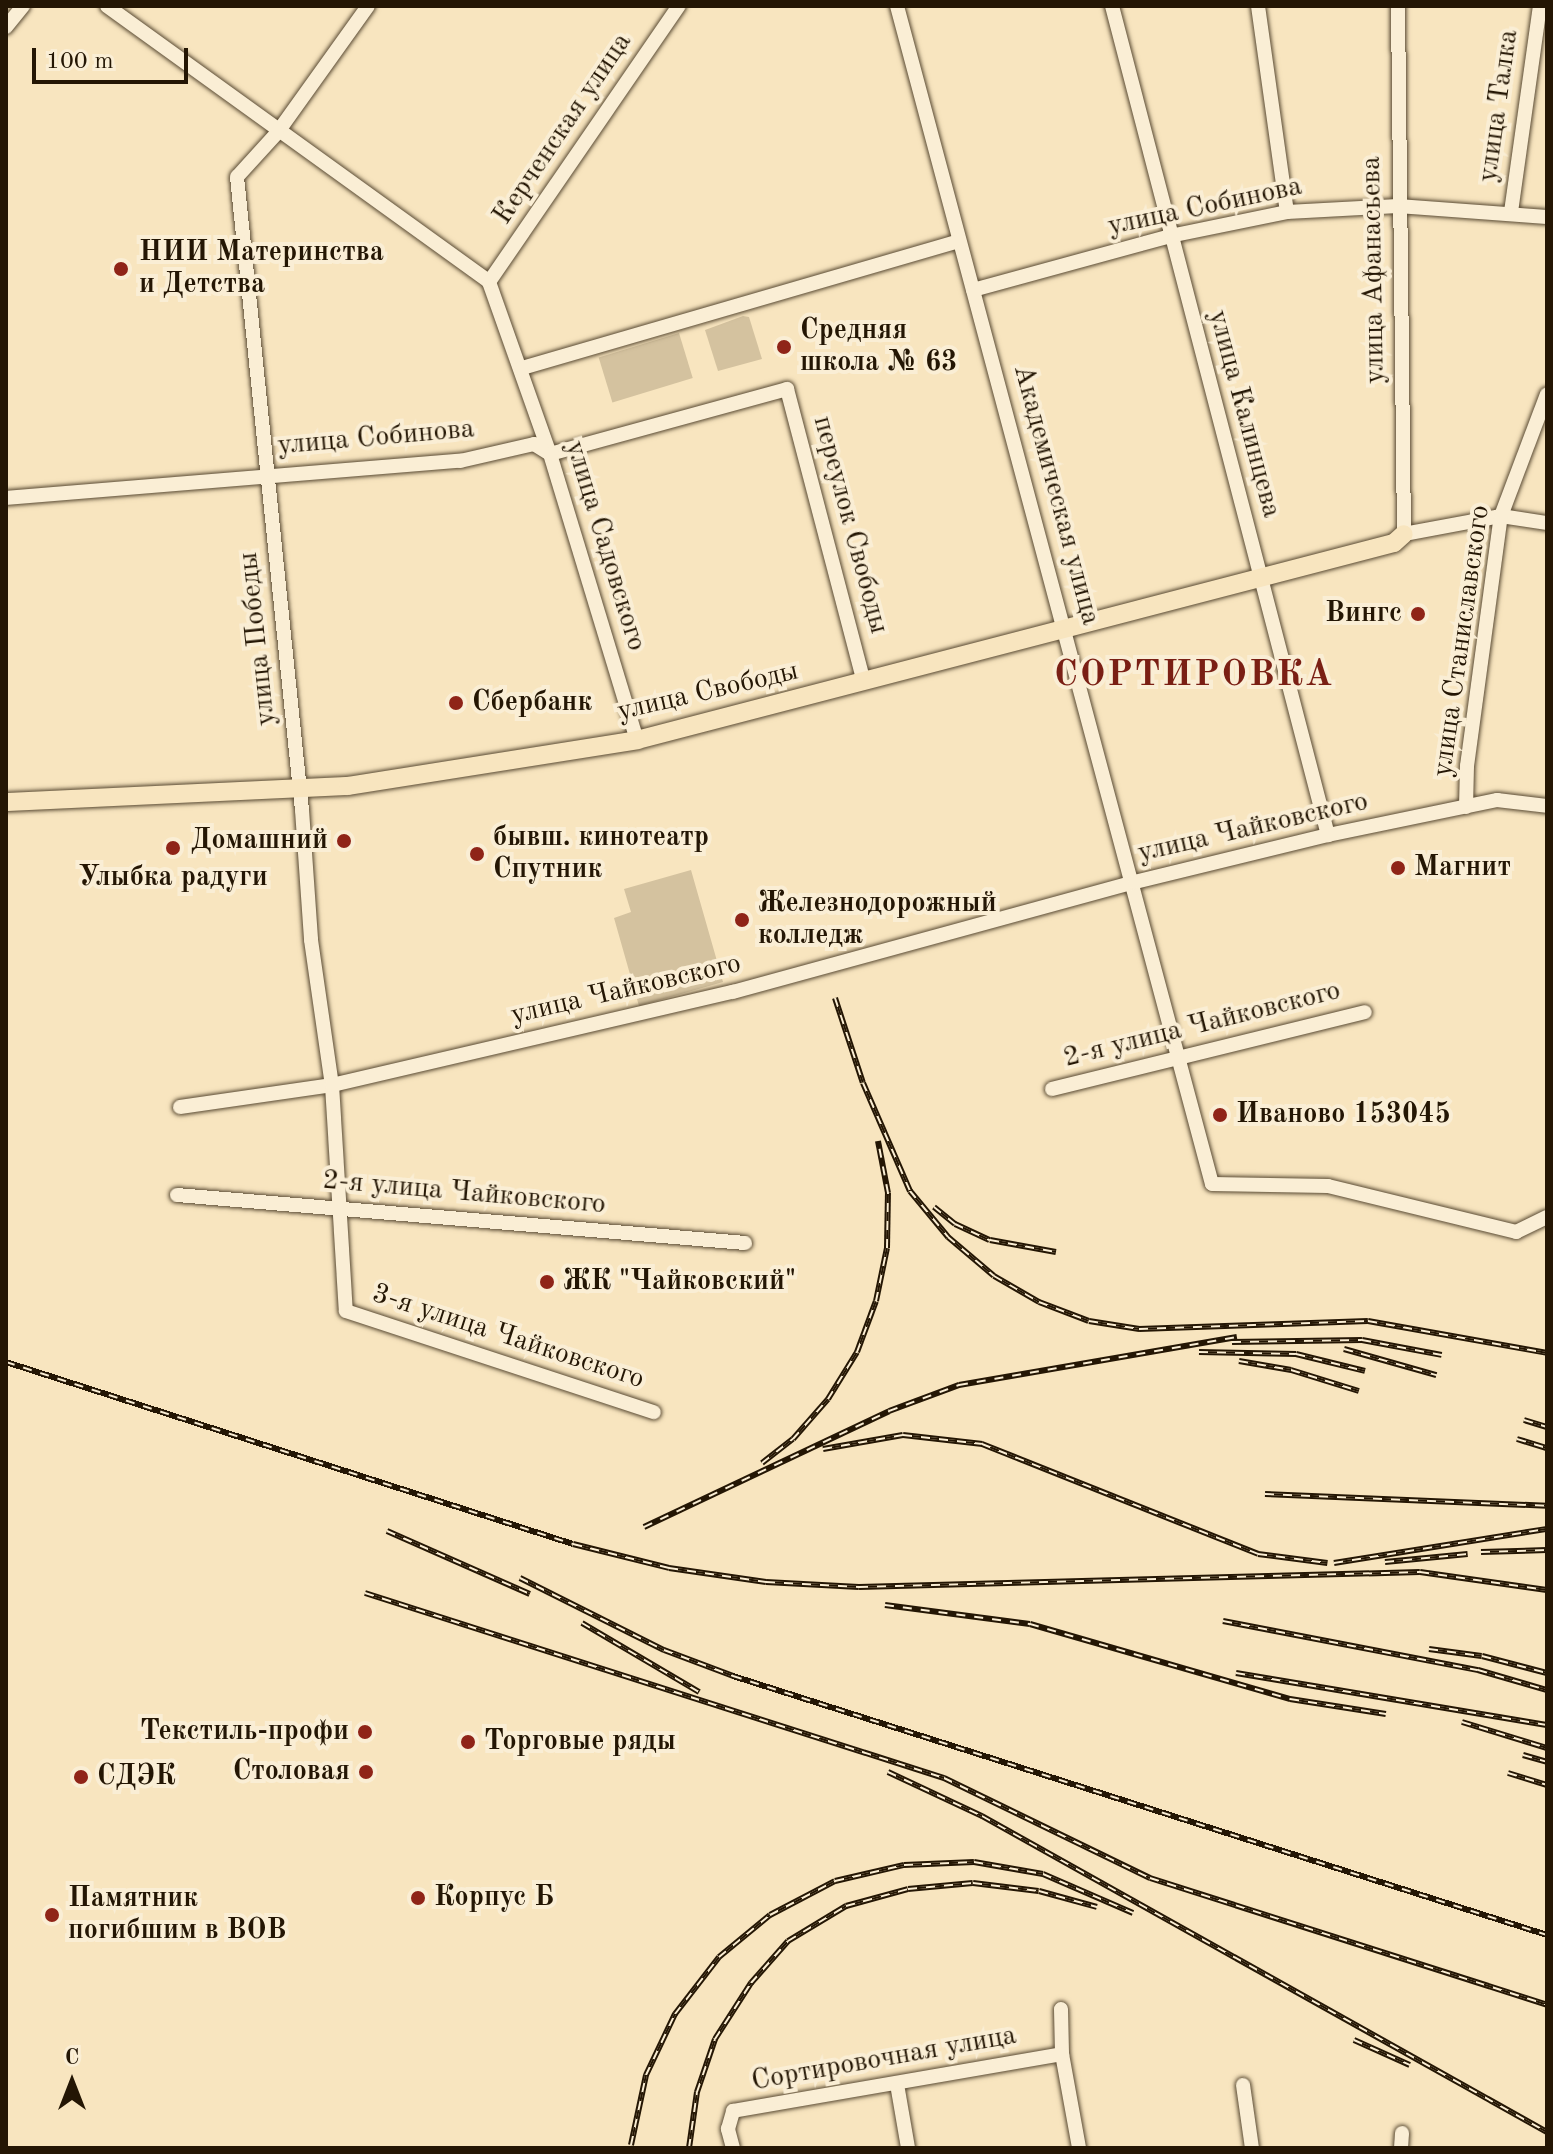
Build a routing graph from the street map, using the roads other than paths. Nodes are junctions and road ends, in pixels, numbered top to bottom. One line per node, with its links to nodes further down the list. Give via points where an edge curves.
1 (23, 6): 10 (street)
2 (107, 6): 11 (street)
3 (368, 6): 11 (street, улица Победы)
4 (679, 6): 18 (street, Керченская улица)
5 (897, 6): 17 (street, Академическая улица)
6 (1112, 6): 16 (street, улица Калинцева)
7 (1258, 6): 13 (street)
8 (1398, 6): 12 (street, улица Афанасьева)
9 (1540, 6): 14 (street, улица Талка)
10 (6, 27)
11 (277, 133): 18 (street); 24 (street, улица Победы, via 237,177)
12 (1398, 206): 13 (street, улица Собинова); 14 (street, улица Собинова); 28 (street, улица Афанасьева)
13 (1287, 212): 16 (street, улица Собинова)
14 (1511, 212): 15 (street, улица Собинова)
15 (1547, 217)
16 (1170, 236): 19 (street, улица Собинова); 29 (street, улица Калинцева)
17 (959, 241): 19 (street, Академическая улица); 20 (street)
18 (489, 282): 20 (street, улица Садовского)
19 (973, 290): 30 (street, Академическая улица)
20 (522, 368): 23 (street, улица Садовского)
21 (787, 389): 23 (street, улица Собинова); 31 (street, переулок Свободы)
22 (1547, 394): 26 (street, улица Станиславского)
23 (550, 454): 24 (street, улица Собинова, via 534,444 460,461); 32 (street, улица Садовского)
24 (267, 474): 25 (street, улица Собинова); 33 (street, улица Победы)
25 (6, 498)
26 (1501, 516): 27 (street, улица Свободы); 28 (street, улица Свободы); 37 (street, улица Станиславского)
27 (1547, 523)
28 (1404, 534): 29 (main road, улица Свободы)
29 (1260, 575): 30 (main road, улица Свободы); 38 (street, улица Калинцева)
30 (1066, 626): 31 (main road, улица Свободы); 32 (main road, улица Свободы); 39 (street, Академическая улица)
31 (862, 674): 32 (main road, улица Свободы)
32 (636, 736): 33 (main road, улица Свободы)
33 (300, 785): 34 (main road, улица Свободы); 35 (main road, улица Свободы); 42 (street, улица Победы, via 311,940)
34 (6, 793)
35 (6, 802)
36 (1547, 806): 37 (street, улица Чайковского, via 1497,800)
37 (1466, 807): 38 (street, улица Чайковского)
38 (1328, 835): 39 (street, улица Чайковского)
39 (1135, 882): 41 (street, Академическая улица); 42 (street, улица Чайковского, via 733,992)
40 (1365, 1012): 41 (street, 2-я улица Чайковского)
41 (1178, 1056): 43 (street, 2-я улица Чайковского); 47 (street, Академическая улица, via 1212,1184 1328,1186 1516,1232)
42 (332, 1085): 44 (street, улица Чайковского); 46 (street, улица Победы)
43 (1052, 1089)
44 (180, 1107)
45 (177, 1195): 46 (street, 2-я улица Чайковского)
46 (342, 1207): 48 (street, 2-я улица Чайковского); 49 (street, улица Победы)
47 (1547, 1217)
48 (745, 1243)
49 (346, 1311): 50 (street, 3-я улица Чайковского)
50 (654, 1412)
51 (1061, 2009): 52 (street)
52 (1062, 2054): 53 (street, Сортировочная улица); 57 (street)
53 (897, 2084): 55 (street, Сортировочная улица, via 733,2111 728,2129); 56 (street)
54 (1243, 2085): 58 (street)
55 (733, 2148)
56 (908, 2148)
57 (1079, 2148)
58 (1252, 2148)

